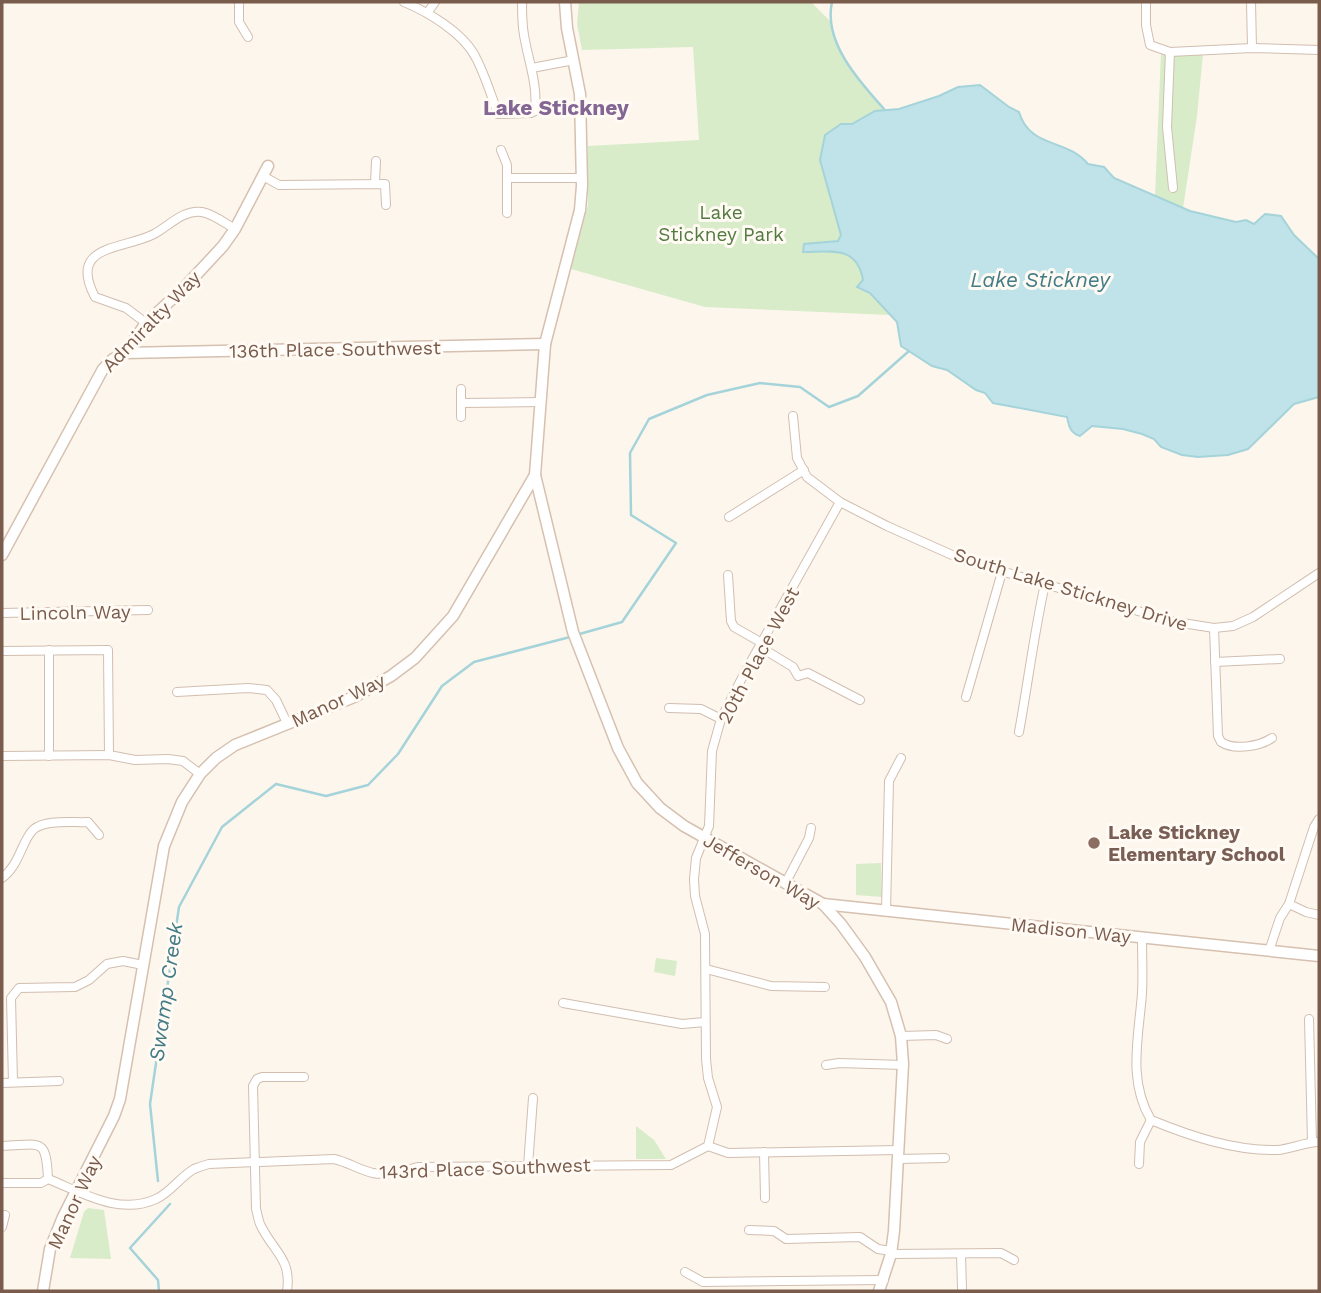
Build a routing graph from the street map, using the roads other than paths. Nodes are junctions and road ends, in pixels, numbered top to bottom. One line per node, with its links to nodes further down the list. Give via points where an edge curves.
1 (239, 2): 9 (street, via 239,22)
2 (404, 2): 8 (street)
3 (435, 2): 8 (street)
4 (522, 2): 14 (street, via 523,32)
5 (565, 2): 13 (street, Manor Way)
6 (1146, 2): 12 (street, via 1150,45)
7 (1251, 2): 10 (street)
8 (428, 12): 14 (street, via 468,44 498,114 535,111)
9 (248, 37)
10 (1252, 48): 11 (street); 12 (street)
11 (1319, 50)
12 (1170, 52): 21 (street, via 1167,127)
13 (574, 60): 14 (street); 19 (street, Manor Way, via 580,94)
14 (533, 68)
15 (501, 150): 18 (street)
16 (376, 161): 20 (street)
17 (265, 171): 20 (street, via 279,185); 24 (street, Admiralty Way)
18 (507, 178): 19 (street); 23 (street)
19 (582, 178): 26 (street, Manor Way, via 580,210)
20 (375, 184): 22 (street, via 385,184)
21 (1173, 188)
22 (386, 205)
23 (507, 213)
24 (235, 229): 25 (street, Admiralty Way); 25 (street, via 201,212 188,213 153,234 95,256 88,275 95,297 126,308)
25 (146, 324): 27 (street, Admiralty Way)
26 (545, 344): 27 (street, 136th Place Southwest); 29 (street, Manor Way)
27 (125, 353): 37 (street, Admiralty Way, via 103,369)
28 (461, 389): 30 (street)
29 (540, 402): 30 (street); 34 (street, Manor Way)
30 (461, 403): 32 (street)
31 (793, 416): 33 (street, via 797,458)
32 (461, 417)
33 (804, 470): 35 (street, South Lake Stickney Drive); 36 (street)
34 (535, 475): 55 (street, Manor Way, via 453,616 415,658 354,697); 66 (street, Jefferson Way, via 573,632 618,748 637,783 660,808)
35 (840, 502): 38 (street, South Lake Stickney Drive, via 961,559); 45 (street, 20th Place West)
36 (729, 517)
37 (2, 555)
38 (1002, 572): 41 (street, South Lake Stickney Drive); 51 (street)
39 (1319, 573): 44 (street, South Lake Stickney Drive, via 1253,618)
40 (728, 575): 45 (street, via 730,621)
41 (1045, 584): 44 (street, South Lake Stickney Drive, via 1176,622); 56 (street)
42 (148, 610): 43 (street, Lincoln Way)
43 (2, 613)
44 (1214, 628): 49 (street)
45 (761, 645): 52 (street, via 793,667 798,676 808,673); 54 (street, 20th Place West)
46 (49, 650): 47 (street); 58 (street); 59 (street, via 108,650)
47 (2, 651)
48 (1280, 659): 49 (street)
49 (1215, 662): 57 (street, via 1221,743 1261,744)
50 (177, 692): 55 (street, via 267,690)
51 (966, 697)
52 (860, 700)
53 (669, 708): 54 (street, via 701,709)
54 (721, 719): 66 (street, 20th Place West, via 712,751 709,826)
55 (287, 723): 62 (street, Manor Way, via 235,745)
56 (1019, 732)
57 (1272, 738)
58 (50, 755): 59 (street); 60 (street)
59 (109, 755): 62 (street, via 183,761)
60 (2, 756)
61 (901, 758): 71 (street, via 889,781)
62 (200, 774): 76 (street, Manor Way, via 181,802 164,846)
63 (1318, 825): 70 (street)
64 (811, 828): 68 (street)
65 (99, 835): 67 (street, via 88,822 34,829 11,872)
66 (704, 838): 68 (street, Jefferson Way); 77 (street, 20th Place West, via 694,879 705,934)
67 (2, 878)
68 (785, 884): 69 (street, Jefferson Way)
69 (822, 904): 71 (street, Madison Way); 82 (street, Jefferson Way, via 880,981)
70 (1289, 904): 72 (street); 74 (street, via 1276,925)
71 (886, 911): 73 (street, Madison Way)
72 (1319, 915)
73 (1142, 938): 74 (street, Madison Way); 91 (street, via 1137,1080 1141,1103)
74 (1269, 951): 75 (street, Madison Way)
75 (1319, 956)
76 (143, 965): 88 (street, via 107,964 75,987 19,988 11,998); 103 (street, Manor Way, via 120,1099)
77 (706, 969): 78 (street, via 771,986); 81 (street, 20th Place West)
78 (825, 987)
79 (563, 1003): 81 (street, via 682,1024)
80 (1309, 1019): 92 (street)
81 (705, 1022): 94 (street, 20th Place West, via 708,1078 717,1107)
82 (901, 1036): 83 (street); 85 (street, Jefferson Way)
83 (947, 1039)
84 (826, 1065): 85 (street)
85 (903, 1065): 96 (street, Jefferson Way)
86 (304, 1077): 98 (street, via 262,1077 254,1083)
87 (59, 1081): 88 (street)
88 (13, 1082): 89 (street)
89 (2, 1083)
90 (533, 1098): 100 (street)
91 (1151, 1120): 92 (street, via 1235,1146 1278,1150); 99 (street, via 1140,1142)
92 (1315, 1142)
93 (2, 1146): 101 (street, via 43,1147)
94 (708, 1146): 95 (street, via 728,1153); 100 (street, 143rd Place Southwest, via 671,1165)
95 (764, 1152): 96 (street); 104 (street)
96 (898, 1155): 97 (street); 108 (street, Jefferson Way)
97 (945, 1158)
98 (255, 1161): 100 (street, 143rd Place Southwest, via 334,1159 373,1173 419,1167); 103 (street, 143rd Place Southwest, via 209,1164 193,1170 156,1199 138,1204 113,1204); 115 (street, via 260,1226 285,1262)
99 (1139, 1164)
100 (528, 1166)
101 (48, 1179): 102 (street, 143rd Place Southwest); 103 (street, 143rd Place Southwest)
102 (2, 1183)
103 (78, 1191): 114 (street, Manor Way, via 50,1249)
104 (765, 1198)
105 (5, 1215): 106 (street)
106 (2, 1227)
107 (750, 1230): 108 (street, via 774,1231 786,1239 860,1237)
108 (891, 1252): 109 (street); 112 (street, Jefferson Way)
109 (961, 1254): 110 (street, via 1001,1253); 113 (street)
110 (1014, 1260)
111 (685, 1272): 112 (street, via 703,1282)
112 (884, 1280): 116 (street, Jefferson Way)
113 (962, 1288)
114 (43, 1291)
115 (287, 1291)
116 (880, 1291)

